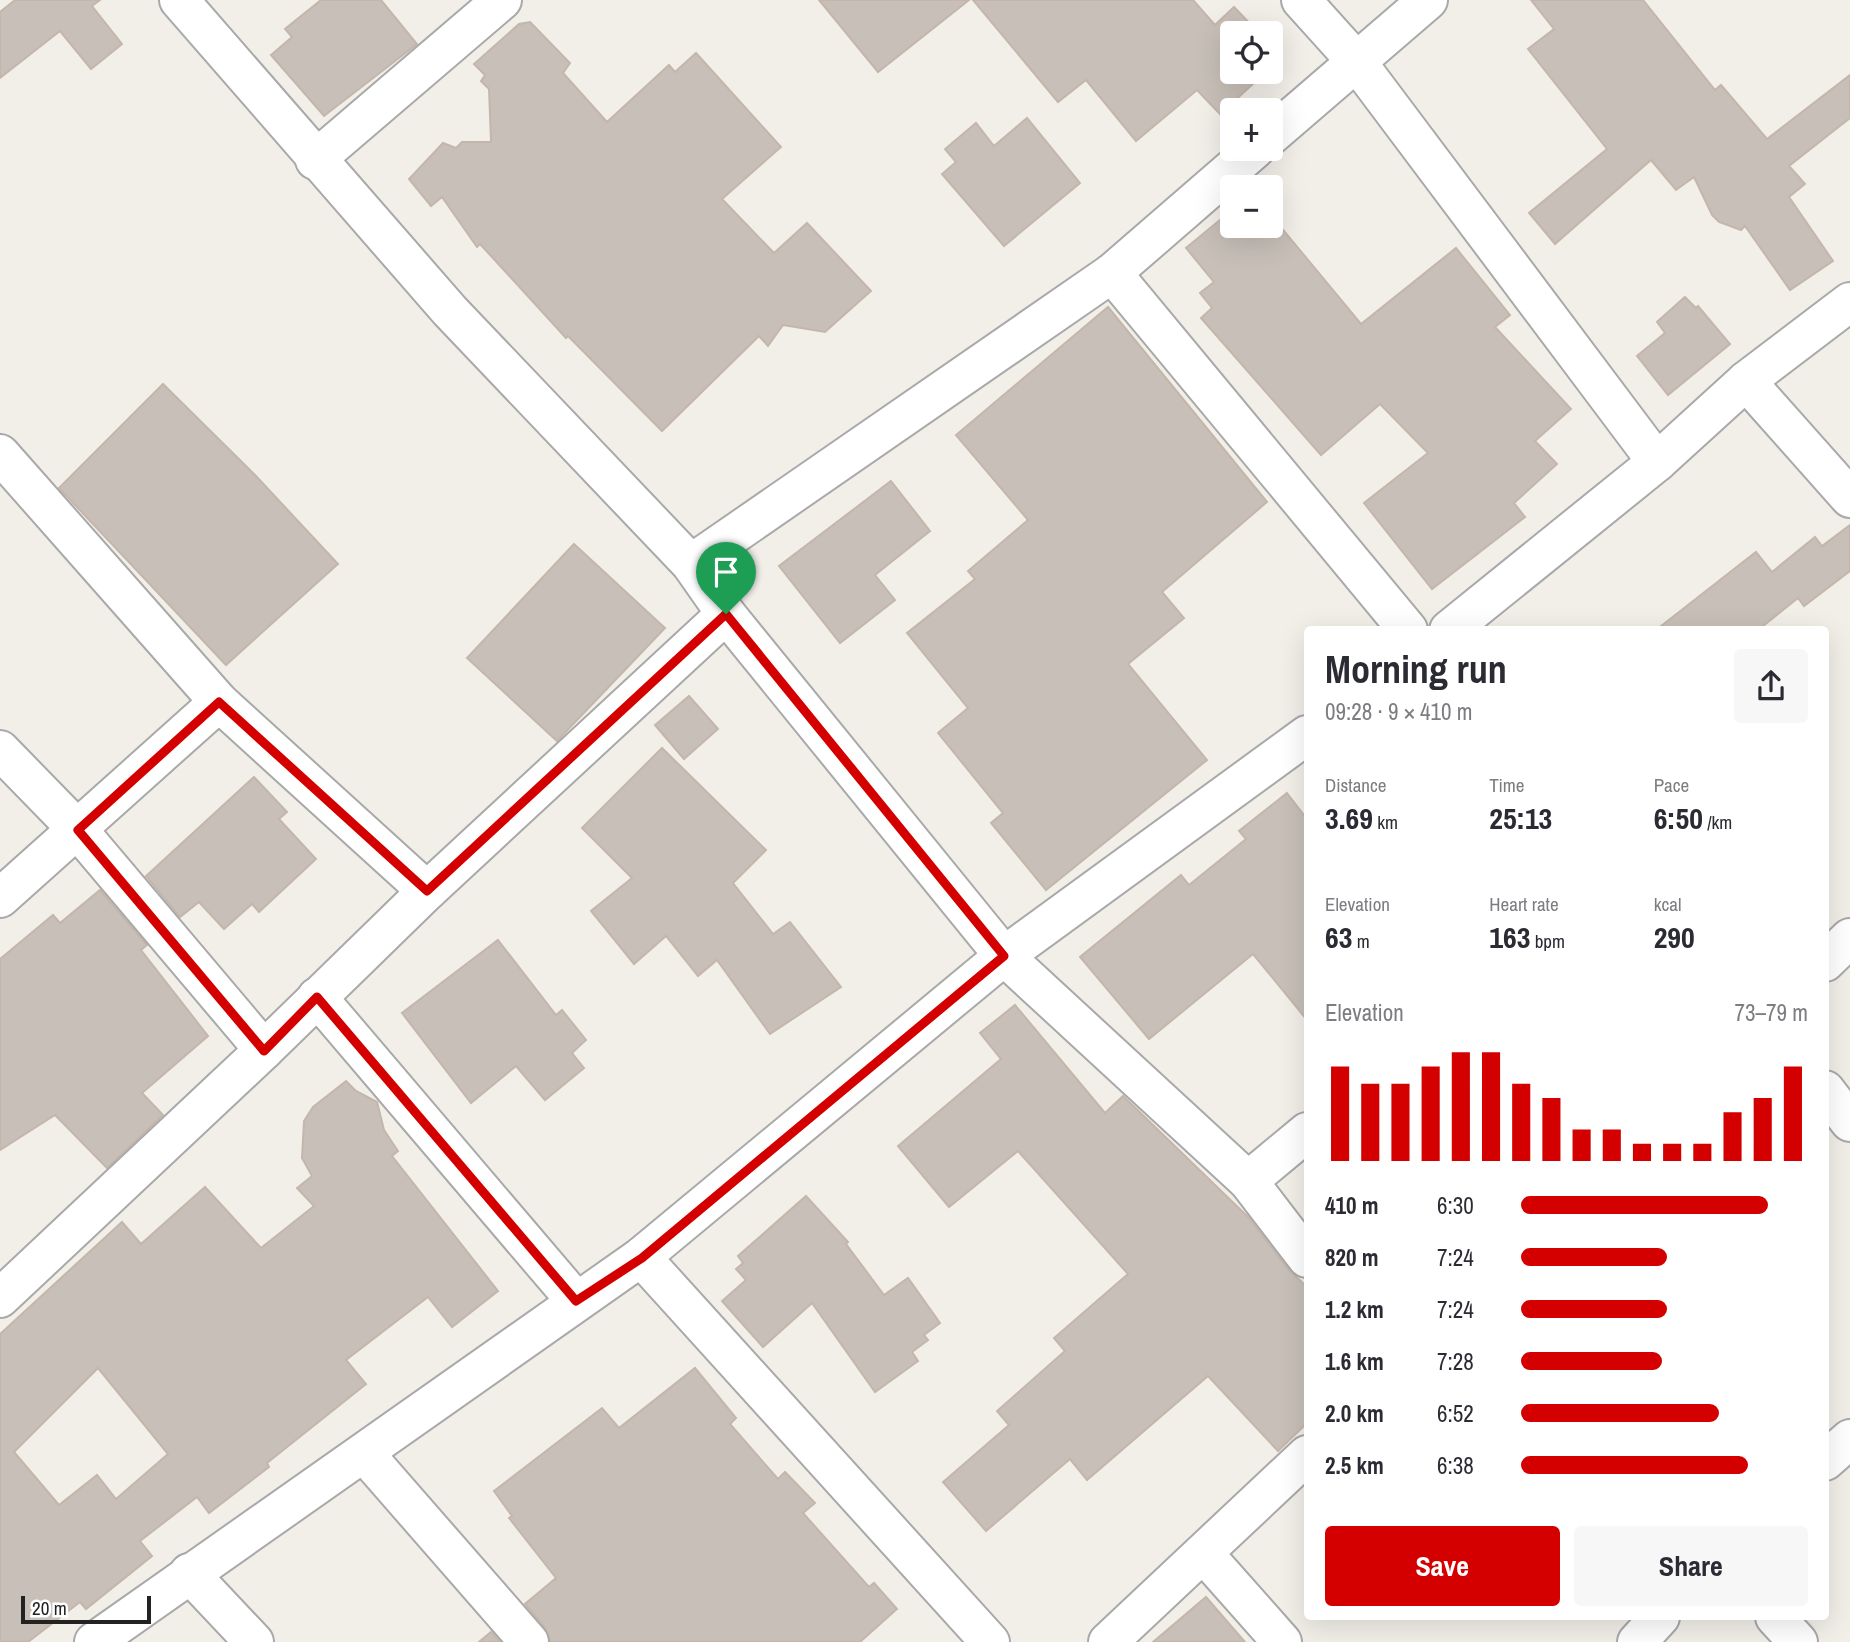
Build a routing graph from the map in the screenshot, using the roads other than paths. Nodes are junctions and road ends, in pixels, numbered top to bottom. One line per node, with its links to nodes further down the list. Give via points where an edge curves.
1 (179, 0): 7 (street)
2 (502, 0): 7 (street)
3 (1301, 0): 5 (street)
4 (1428, 0): 5 (street)
5 (1356, 61): 6 (street); 13 (street)
6 (1283, 124)
7 (315, 160): 15 (street, via 450,311)
8 (1241, 161): 9 (street)
9 (1112, 273): 15 (street); 17 (street)
10 (1850, 302): 11 (street)
11 (1746, 381): 13 (street); 14 (street)
12 (0, 454): 19 (street)
13 (1657, 462): 18 (street)
14 (1850, 498)
15 (691, 564): 16 (street)
16 (726, 614): 23 (street); 26 (street)
17 (1405, 626)
18 (1455, 626)
19 (219, 702): 22 (street); 23 (street)
20 (1304, 737): 26 (street)
21 (0, 750): 22 (street)
22 (78, 830): 24 (street); 29 (street)
23 (427, 891): 28 (street)
24 (0, 898)
25 (1850, 938): 27 (street)
26 (1004, 956): 33 (street); 35 (street)
27 (1829, 958)
28 (317, 997): 29 (street); 37 (street)
29 (264, 1051): 36 (street)
30 (1829, 1095): 31 (street)
31 (1850, 1122)
32 (1304, 1134): 33 (street)
33 (1248, 1181): 34 (street)
34 (1304, 1254)
35 (642, 1258): 37 (street); 49 (street)
36 (0, 1298)
37 (576, 1301): 39 (street)
38 (1850, 1439): 40 (street)
39 (363, 1453): 43 (street); 48 (street)
40 (1829, 1457)
41 (1304, 1458): 42 (street)
42 (1205, 1554): 50 (street); 51 (street)
43 (189, 1573): 46 (street); 47 (street)
44 (1657, 1620): 52 (street)
45 (1778, 1620): 53 (street)
46 (94, 1642)
47 (254, 1642)
48 (528, 1642)
49 (990, 1642)
50 (1108, 1642)
51 (1282, 1642)
52 (1637, 1642)
53 (1798, 1642)

